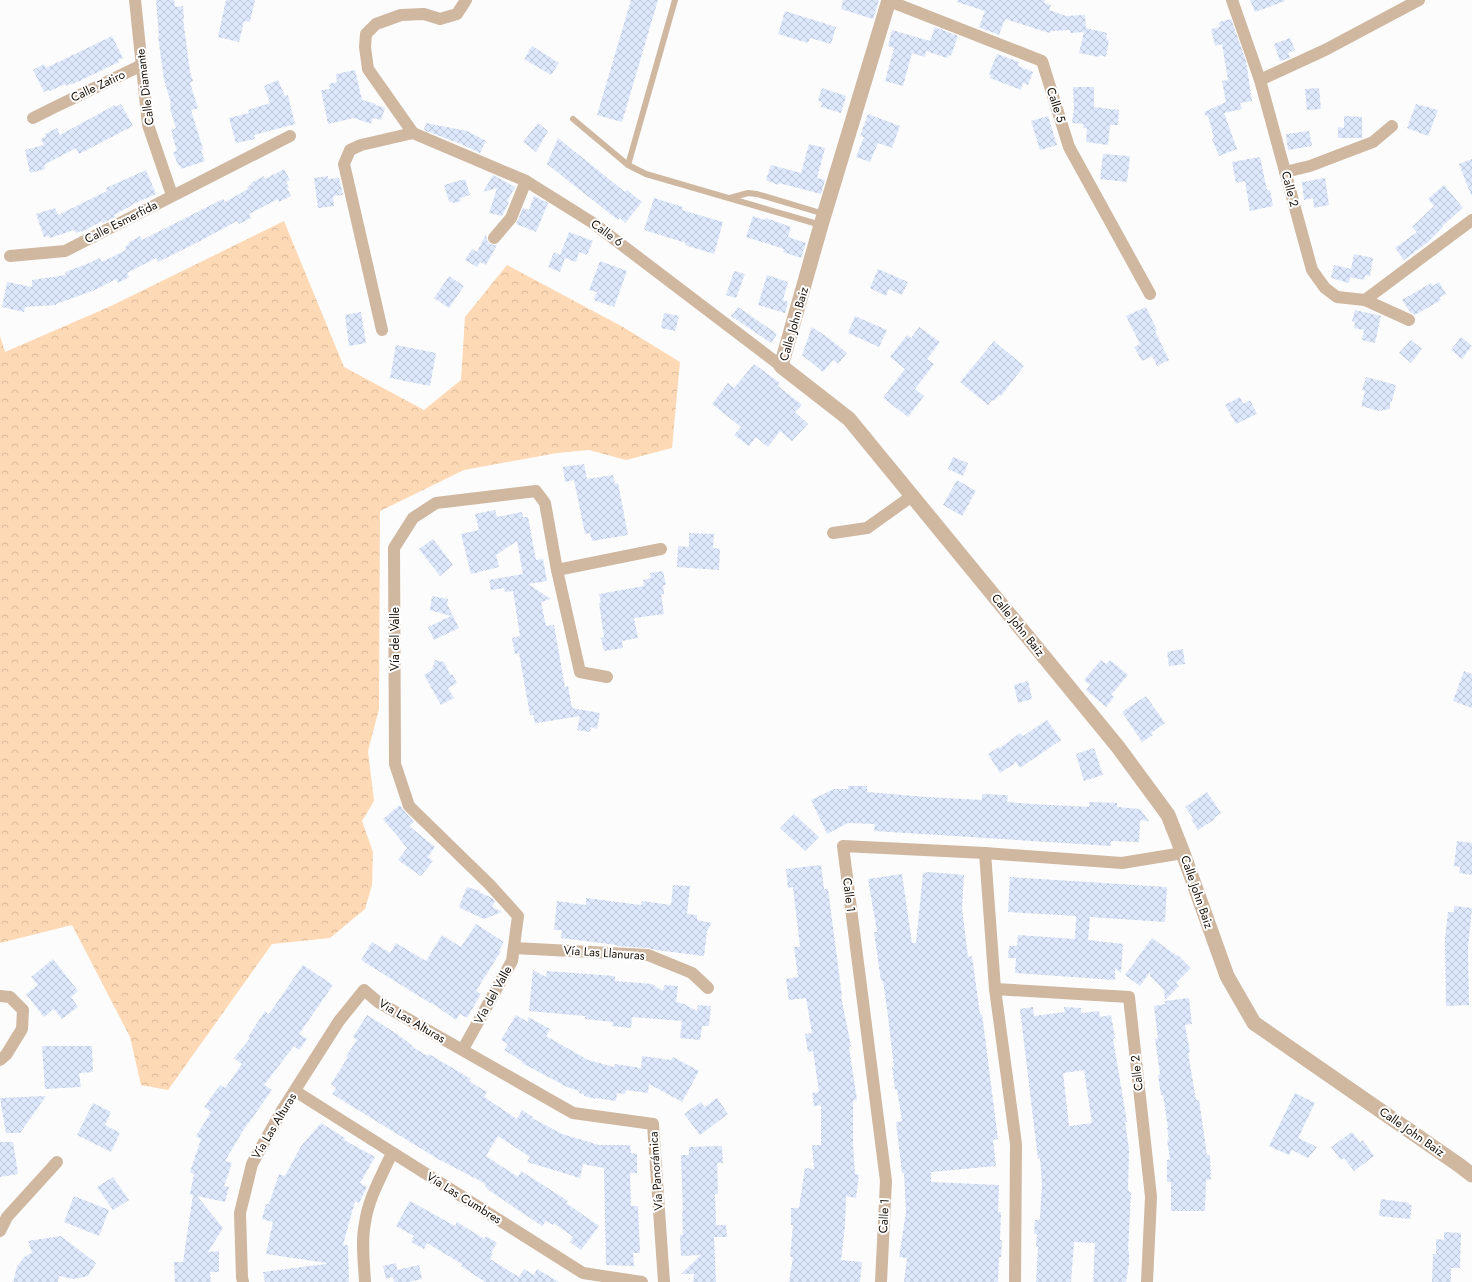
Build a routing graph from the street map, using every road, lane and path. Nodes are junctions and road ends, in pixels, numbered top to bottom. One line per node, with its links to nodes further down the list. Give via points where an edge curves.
1 (135, 0): 7 (street, Calle Diamante)
2 (466, 0): 12 (street, via 457,14 440,19 424,14 401,15 376,24 366,34 368,69)
3 (675, 0): 14 (lane)
4 (889, 0): 19 (street, Calle John Baiz); 23 (street, Calle 5, via 1042,61 1069,147)
5 (1232, 0): 8 (street, Calle 2)
6 (1419, 0): 8 (street, via 1331,47)
7 (142, 65): 9 (street, Calle Zatiro); 17 (street, Calle Diamante, via 148,125)
8 (1260, 80): 15 (street, Calle 2)
9 (33, 118)
10 (573, 120): 14 (lane)
11 (1392, 126): 15 (street, via 1373,142 1310,166)
12 (413, 133): 16 (street, Calle 6); 26 (street, via 361,145 350,150 344,164)
13 (290, 136): 17 (street, Calle Esmerfida)
14 (628, 165): 18 (lane, via 646,174)
15 (1286, 172): 24 (street, Calle 2, via 1312,270 1325,288 1337,296)
16 (526, 181): 21 (street, via 511,218); 27 (street, Calle 6, via 593,222)
17 (172, 195): 22 (street, Calle Esmerfida, via 65,251)
18 (730, 198): 19 (lane, via 748,205); 19 (lane, via 748,193 757,194)
19 (823, 220): 27 (street, Calle John Baiz)
20 (1472, 220): 24 (street)
21 (494, 238)
22 (10, 256)
23 (1150, 294)
24 (1365, 300): 25 (street, Calle 2)
25 (1409, 320)
26 (382, 330)
27 (781, 366): 28 (street, Calle John Baiz, via 849,419)
28 (912, 496): 29 (street, via 867,528); 33 (street, Calle John Baiz, via 1118,747 1168,815)
29 (834, 533)
30 (661, 549): 31 (street)
31 (557, 570): 32 (street, Vía del Valle, via 580,672); 35 (street, Vía del Valle, via 545,503 536,491 436,503 413,518 394,548 395,764 409,806 518,916)
32 (607, 677)
33 (1183, 852): 34 (street, Calle 1, via 1122,863); 45 (street, Calle John Baiz, via 1227,976 1254,1023)
34 (985, 853): 37 (street); 51 (street, Calle 1, via 843,846 886,1180)
35 (514, 948): 36 (street, Vía Las Llanuras, via 648,955 692,973); 40 (street, Vía del Valle, via 512,961)
36 (708, 988)
37 (995, 989): 52 (street, via 1016,1144); 53 (street, Calle 2, via 1129,997 1151,1197)
38 (364, 990): 40 (street, Via Las Alturas, via 378,1002); 42 (street, Vía Las Alturas, via 339,1021)
39 (0, 996): 41 (street, via 10,997 23,1010 22,1029)
40 (463, 1049): 50 (street, Vía Panorámica, via 573,1113 653,1124)
41 (0, 1060)
42 (295, 1091): 43 (street, Vía Las Cumbres); 47 (street, Vía Las Alturas, via 252,1164 240,1213)
43 (392, 1153): 48 (street, via 369,1205 365,1222); 49 (street, Vía Las Cumbres, via 583,1273)
44 (57, 1162): 46 (street, via 7,1218)
45 (1472, 1175)
46 (0, 1231)
47 (243, 1282)
48 (365, 1282)
49 (642, 1282)
50 (664, 1282)
51 (881, 1282)
52 (1016, 1282)
53 (1147, 1282)

